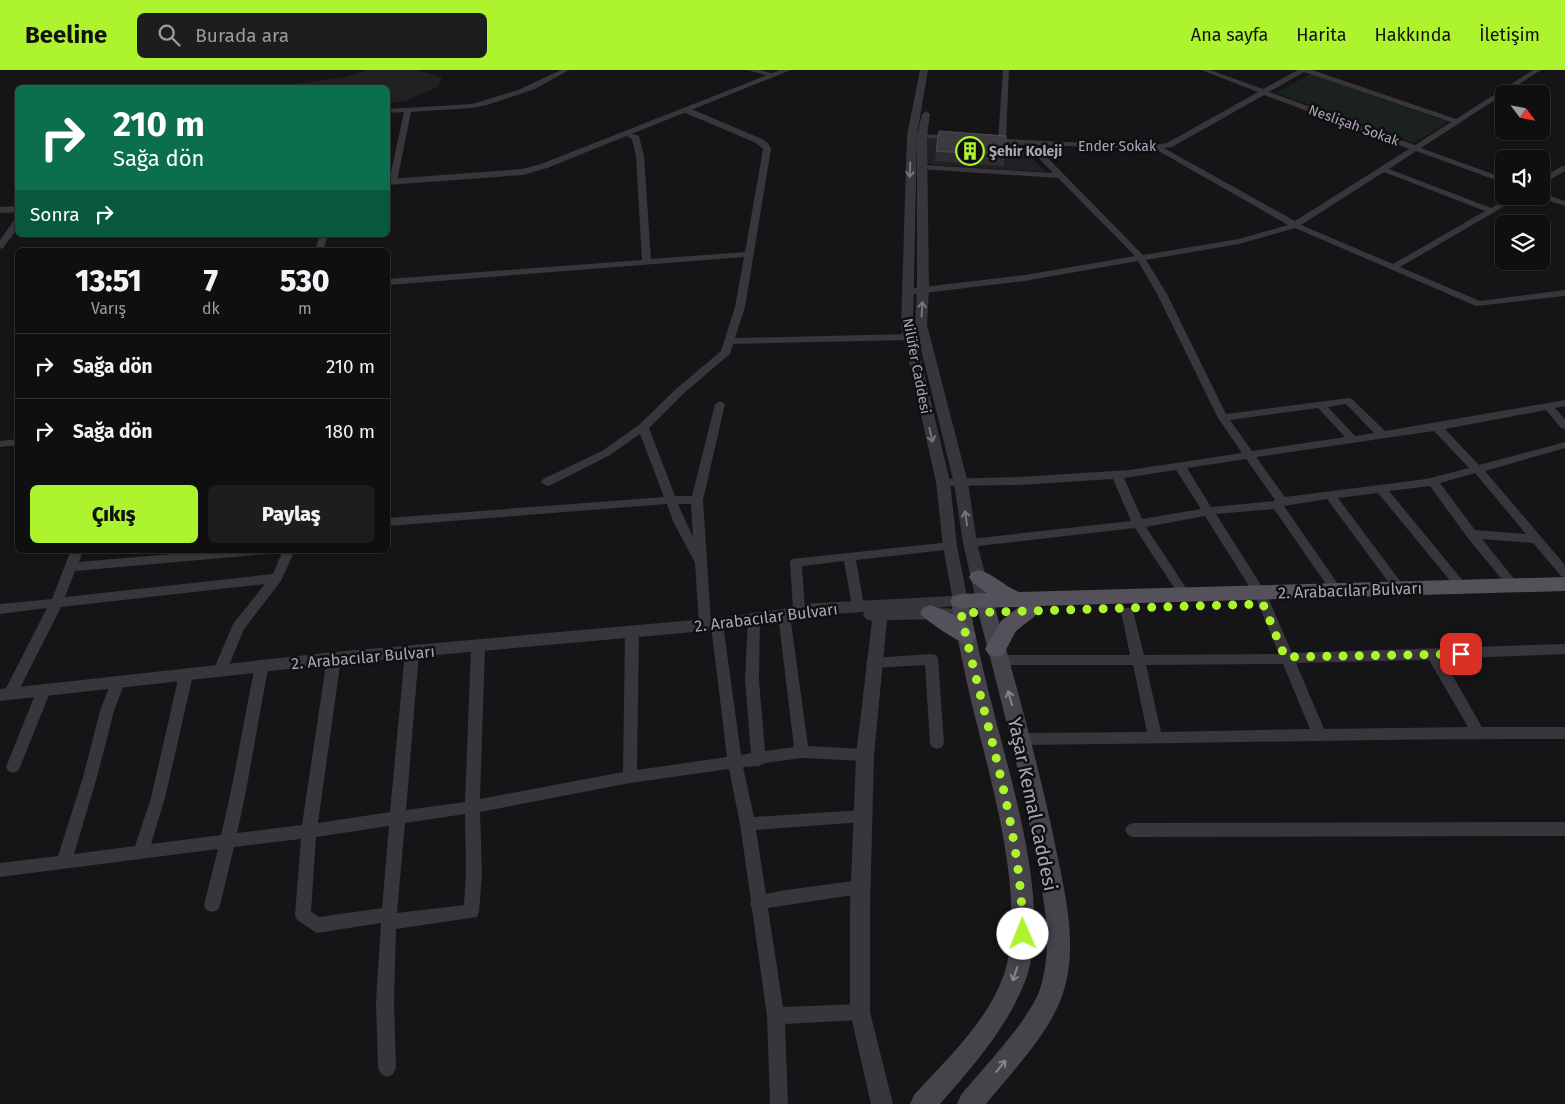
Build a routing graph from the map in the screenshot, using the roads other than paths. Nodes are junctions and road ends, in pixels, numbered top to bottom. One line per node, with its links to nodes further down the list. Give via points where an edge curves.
1 (566, 70): 12 (street, via 543,83 484,104)
2 (750, 70): 10 (street)
3 (787, 70): 10 (street)
4 (924, 70): 17 (street, Nilüfer Caddesi)
5 (933, 70): 17 (street)
6 (1006, 70): 20 (street)
7 (1204, 70): 11 (street, Neslişah Sokak)
8 (1304, 70): 11 (street, Ender Sokak); 15 (street)
9 (1538, 70): 15 (street)
10 (774, 75): 13 (street)
11 (1264, 92): 22 (street, Ender Sokak, via 1177,141); 23 (street, Neslişah Sokak)
12 (408, 110): 14 (street); 30 (street)
13 (686, 110): 16 (street); 40 (street, via 759,142 767,149)
14 (390, 111)
15 (1457, 122): 23 (street)
16 (628, 134): 30 (street, via 523,172); 42 (street, via 636,138 640,156)
17 (917, 135): 18 (street); 24 (street); 46 (street, Nilüfer Caddesi, one-way to 46)
18 (962, 138)
19 (982, 140): 20 (street, Ender Sokak)
20 (1002, 141): 21 (street, Ender Sokak)
21 (1028, 143): 22 (street, Ender Sokak); 27 (street)
22 (1156, 147): 38 (street)
23 (1415, 148): 26 (street); 29 (street, Neslişah Sokak)
24 (922, 166): 27 (street); 45 (street)
25 (1565, 168): 28 (street)
26 (1383, 169): 36 (street); 38 (street)
27 (1060, 176): 41 (street)
28 (1550, 177)
29 (1495, 178)
30 (390, 182)
31 (1550, 198): 32 (street)
32 (1565, 204)
33 (1502, 205): 36 (street)
34 (15, 209): 35 (street)
35 (0, 210)
36 (1492, 211): 43 (street)
37 (15, 225): 39 (street)
38 (1295, 225): 41 (street, via 1218,245); 43 (street)
39 (0, 246)
40 (749, 254): 42 (street); 49 (street, via 740,306)
41 (1141, 258): 45 (street, via 1025,278); 54 (street)
42 (648, 262): 44 (street)
43 (1394, 268): 47 (street, via 1479,304)
44 (390, 282)
45 (923, 290): 46 (street); 70 (street, one-way to 45, via 921,325)
46 (907, 292): 48 (street, Nilüfer Caddesi, via 906,326)
47 (1565, 293)
48 (909, 337): 49 (street); 68 (street, Nilüfer Caddesi, one-way to 68)
49 (729, 341): 56 (street, via 726,352)
50 (1565, 403): 53 (street)
51 (720, 404): 74 (street)
52 (1321, 405): 54 (street); 58 (street, via 1348,401); 59 (street)
53 (1548, 406): 55 (street); 57 (street)
54 (1223, 418): 63 (street)
55 (1565, 426)
56 (643, 427): 67 (street, via 606,453); 73 (street)
57 (1437, 427): 58 (street); 65 (street)
58 (1382, 436): 59 (street)
59 (1353, 440): 63 (street)
60 (15, 442): 61 (street)
61 (0, 444)
62 (1565, 445): 65 (street)
63 (1249, 455): 64 (street); 75 (street)
64 (1180, 467): 66 (street); 76 (street)
65 (1478, 470): 69 (street); 80 (street)
66 (1117, 475): 70 (street); 78 (street)
67 (547, 482)
68 (943, 482): 70 (street); 82 (street, Nilüfer Caddesi)
69 (1433, 482): 71 (street); 79 (street)
70 (961, 483): 81 (street, one-way to 70)
71 (1382, 490): 72 (street); 94 (street)
72 (1331, 496): 75 (street); 96 (street)
73 (671, 500): 74 (street); 77 (street); 87 (street)
74 (697, 500): 87 (street)
75 (1279, 503): 76 (street); 97 (street)
76 (1209, 511): 78 (street); 100 (street)
77 (390, 522)
78 (1138, 524): 81 (street); 98 (street)
79 (1471, 534): 80 (street); 95 (street)
80 (1534, 539): 89 (street)
81 (970, 543): 90 (street)
82 (950, 546): 86 (street); 92 (street, Nilüfer Caddesi)
83 (76, 553): 88 (street)
84 (231, 553): 88 (street)
85 (288, 553): 91 (street)
86 (849, 556): 103 (street); 109 (street, via 796,562)
87 (701, 565): 112 (street)
88 (70, 567): 101 (street)
89 (1565, 573)
90 (979, 577): 102 (main road); 104 (street)
91 (277, 578): 101 (street); 125 (street, via 238,627)
92 (956, 578): 105 (street, Nilüfer Caddesi); 107 (street)
93 (1565, 584): 95 (main road, 2. Arabacılar Bulvarı)
94 (1460, 585): 95 (main road, 2. Arabacılar Bulvarı); 96 (main road, 2. Arabacılar Bulvarı)
95 (1513, 585)
96 (1399, 588): 97 (main road, 2. Arabacılar Bulvarı)
97 (1336, 590): 100 (main road, 2. Arabacılar Bulvarı)
98 (1184, 594): 100 (main road, 2. Arabacılar Bulvarı); 102 (main road, 2. Arabacılar Bulvarı)
99 (1565, 596): 100 (main road)
100 (1261, 598): 102 (main road); 120 (street)
101 (57, 602): 106 (street); 129 (street)
102 (1023, 605): 104 (main road); 118 (main road, via 1008,626)
103 (858, 606): 107 (street, 2. Arabacılar Bulvarı); 109 (street, 2. Arabacılar Bulvarı)
104 (986, 606): 105 (main road); 118 (main road, Yaşar Kemal Caddesi)
105 (961, 607): 107 (street); 114 (main road, Yaşar Kemal Caddesi)
106 (0, 608)
107 (929, 608): 110 (street); 114 (main road)
108 (1127, 611): 122 (street)
109 (792, 612): 110 (street, via 804,618); 111 (street, 2. Arabacılar Bulvarı); 136 (street)
110 (880, 615): 123 (street)
111 (754, 619): 112 (street, 2. Arabacılar Bulvarı); 138 (street, via 752,680)
112 (711, 624): 113 (street, 2. Arabacılar Bulvarı); 139 (street)
113 (632, 633): 115 (street, 2. Arabacılar Bulvarı); 141 (street)
114 (966, 636): 162 (main road, Yaşar Kemal Caddesi, one-way to 162, via 1011,822 1022,904 1021,950 1015,977 996,1012)
115 (478, 647): 117 (street, 2. Arabacılar Bulvarı); 142 (street)
116 (1565, 649): 119 (street)
117 (412, 652): 121 (street, 2. Arabacılar Bulvarı); 144 (street)
118 (997, 654): 122 (street); 133 (main road, Yaşar Kemal Caddesi, one-way to 118)
119 (1433, 654): 120 (street); 130 (street)
120 (1285, 657): 122 (street); 132 (street)
121 (334, 658): 124 (street, 2. Arabacılar Bulvarı); 148 (street)
122 (1139, 661): 134 (street)
123 (873, 663): 135 (street, via 930,659); 137 (street)
124 (262, 666): 125 (street, 2. Arabacılar Bulvarı); 149 (street)
125 (220, 671): 126 (street, 2. Arabacılar Bulvarı)
126 (186, 675): 127 (street, 2. Arabacılar Bulvarı); 150 (street, via 158,798)
127 (118, 682): 128 (street, 2. Arabacılar Bulvarı); 151 (street)
128 (44, 690): 129 (street, 2. Arabacılar Bulvarı); 140 (street)
129 (5, 694)
130 (1478, 732): 131 (street); 132 (street)
131 (1565, 733)
132 (1320, 736): 134 (street)
133 (1022, 739): 134 (street); 163 (main road, Yaşar Kemal Caddesi, one-way to 133, via 1034,1024 1050,995 1058,966 1052,884)
134 (1156, 739)
135 (937, 743)
136 (802, 752): 137 (street); 138 (street)
137 (865, 755): 143 (street)
138 (759, 760): 139 (street)
139 (735, 764): 141 (street); 145 (street)
140 (13, 767)
141 (630, 777): 142 (street)
142 (472, 808): 144 (street); 156 (street, via 474,875 471,912)
143 (863, 816): 145 (street); 153 (street)
144 (397, 818): 148 (street); 156 (street)
145 (748, 824): 154 (street)
146 (1565, 829): 147 (street)
147 (1133, 830)
148 (309, 831): 149 (street); 156 (street, via 303,915 317,925)
149 (229, 841): 150 (street); 155 (street)
150 (140, 853): 151 (street)
151 (63, 863): 152 (street)
152 (0, 870)
153 (860, 886): 154 (street); 157 (street)
154 (758, 904): 158 (street)
155 (212, 905)
156 (389, 918): 159 (street, via 385,1002)
157 (860, 1012): 158 (street); 161 (street)
158 (776, 1016): 160 (street)
159 (388, 1068)
160 (779, 1104)
161 (882, 1104)
162 (923, 1104)
163 (970, 1104)

